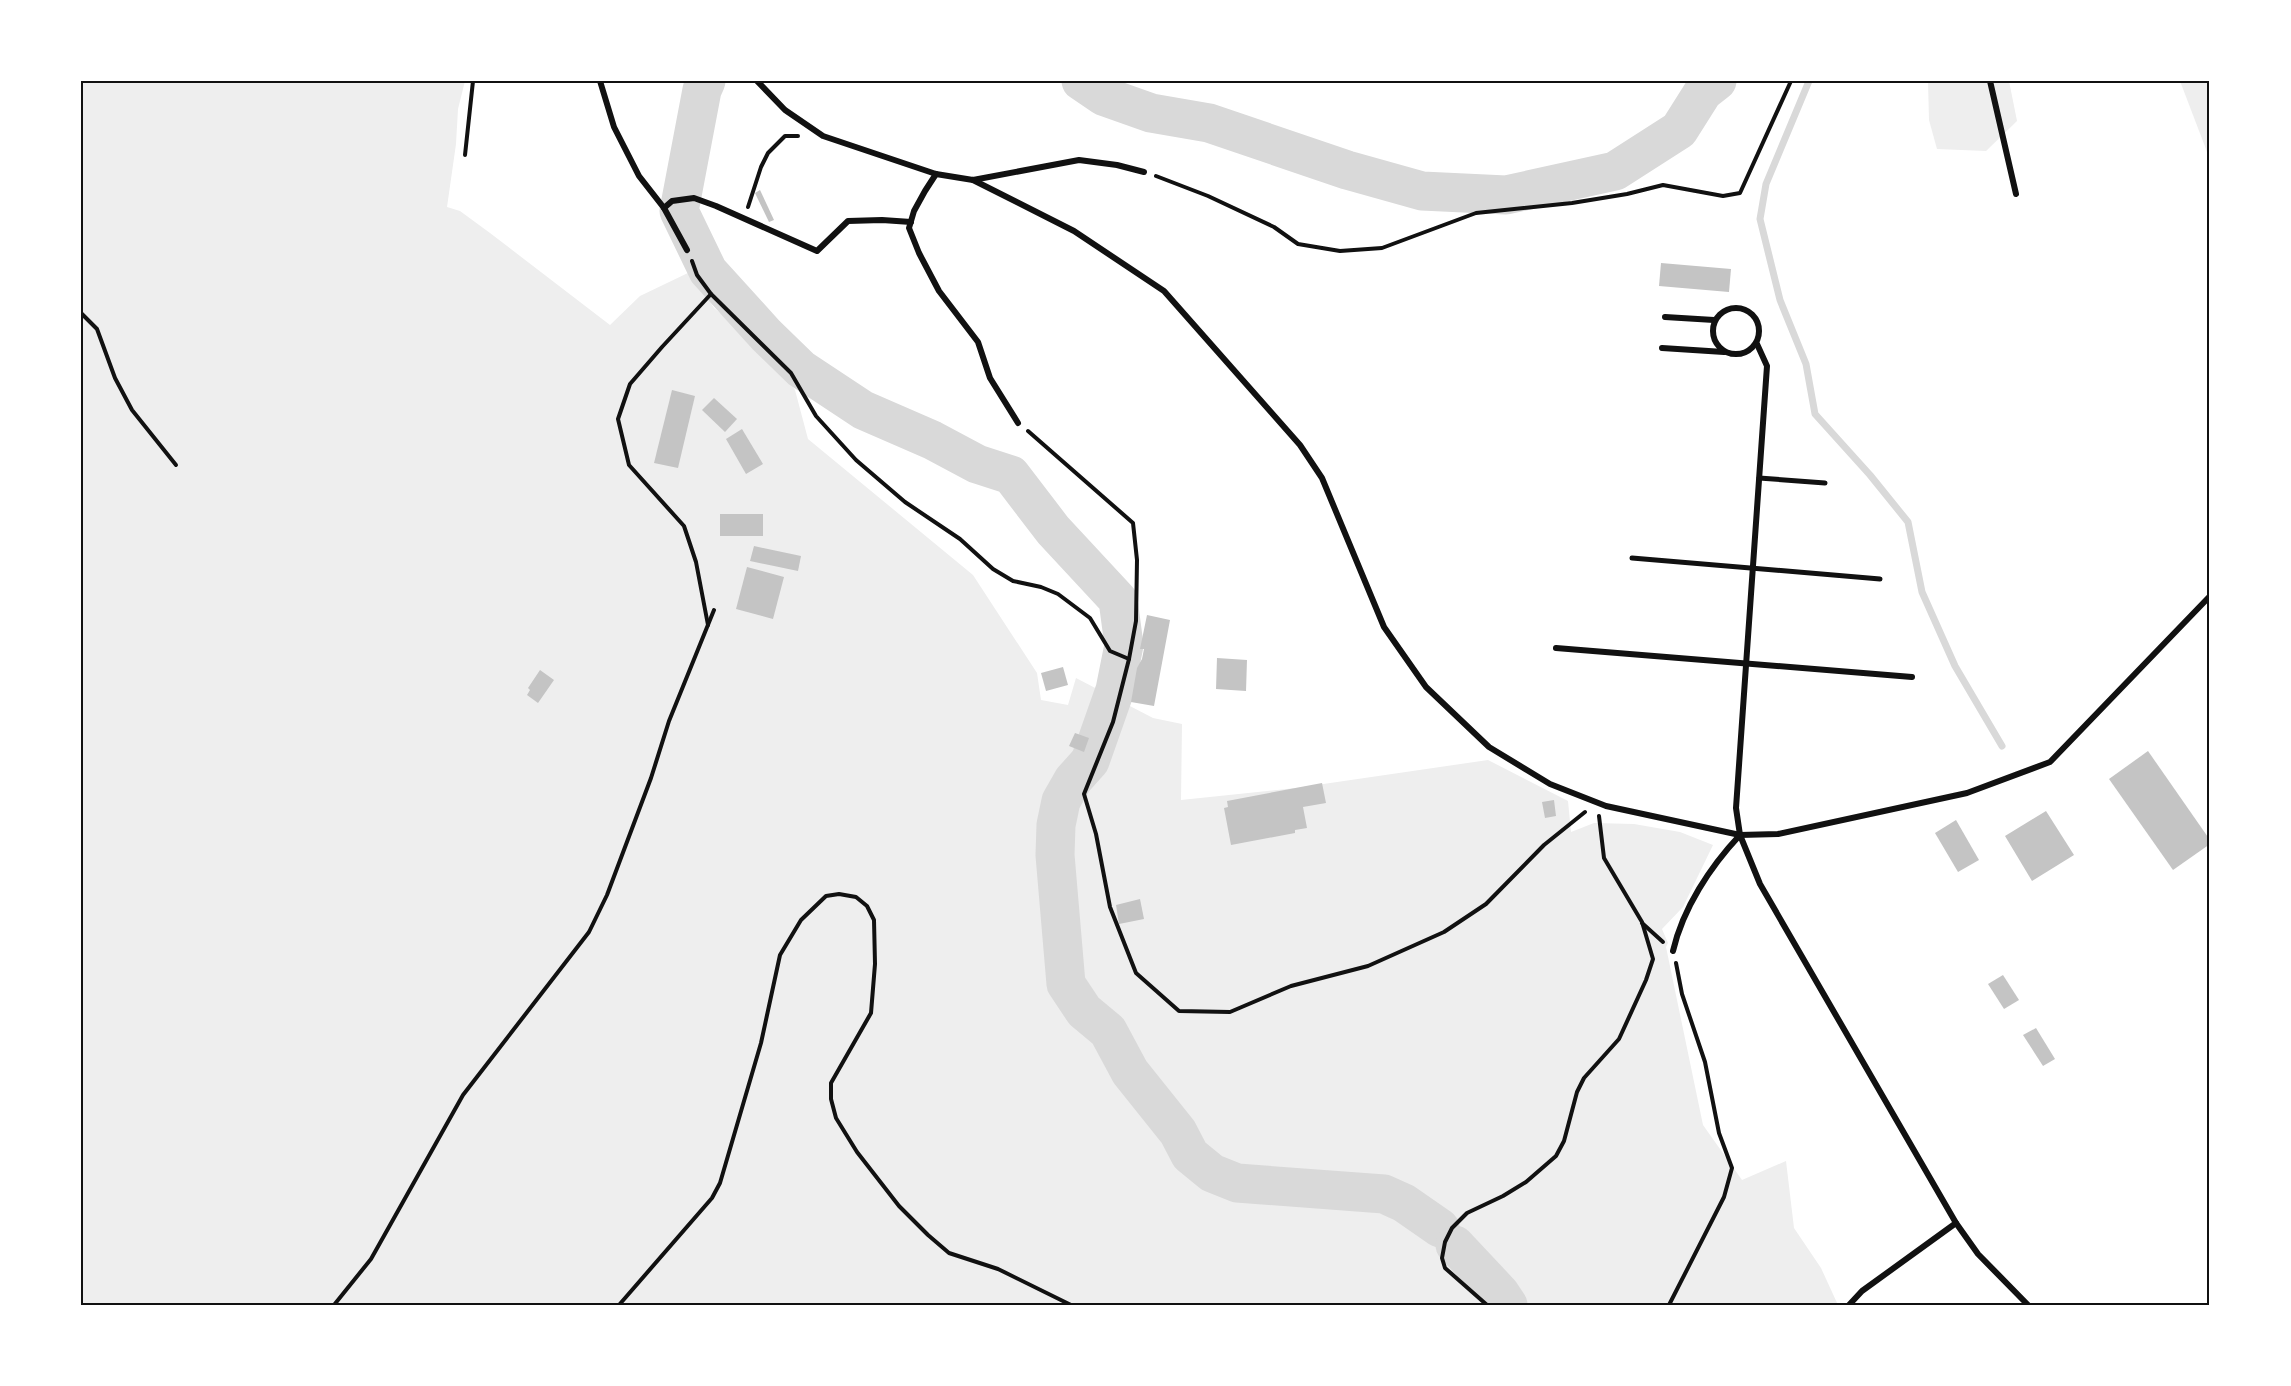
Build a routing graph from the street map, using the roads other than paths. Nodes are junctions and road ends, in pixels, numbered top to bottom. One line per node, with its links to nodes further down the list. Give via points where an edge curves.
1 (600, 81): 8 (street, via 614,127 639,176)
2 (758, 81): 5 (street, via 785,110 823,136)
3 (1990, 81): 7 (street)
4 (1144, 172): 6 (street, via 1079,160)
5 (936, 174): 6 (street); 9 (street)
6 (973, 180): 26 (street, via 1074,231 1164,291 1300,446 1322,478 1384,627 1426,687 1489,747 1550,784 1598,803)
7 (2016, 194)
8 (664, 208): 9 (street, via 672,201 694,198 817,251 848,221); 10 (street)
9 (911, 222): 16 (street, via 909,228 934,282 978,342 990,378)
10 (687, 250)
11 (1665, 317): 12 (street)
12 (1714, 320): 13 (street, via 1728,307 1749,310 1761,328); 15 (street, via 1713,336)
13 (1757, 344): 15 (street, via 1742,354); 17 (street, via 1767,366)
14 (1662, 348): 15 (street)
15 (1725, 352)
16 (1018, 423)
17 (1759, 478): 18 (street); 20 (street)
18 (1825, 483)
19 (1632, 558): 20 (street)
20 (1752, 568): 21 (street); 24 (street)
21 (1880, 579)
22 (2210, 596): 26 (street, via 2050,762 1967,793 1778,834)
23 (1556, 648): 24 (street)
24 (1745, 664): 25 (street); 26 (street, via 1736,808)
25 (1912, 677)
26 (1740, 835): 27 (street, via 1704,880); 28 (street, via 1760,884)
27 (1673, 951)
28 (1956, 1223): 29 (street, via 1863,1290); 30 (street, via 1978,1254)
29 (1849, 1305)
30 (2028, 1305)

